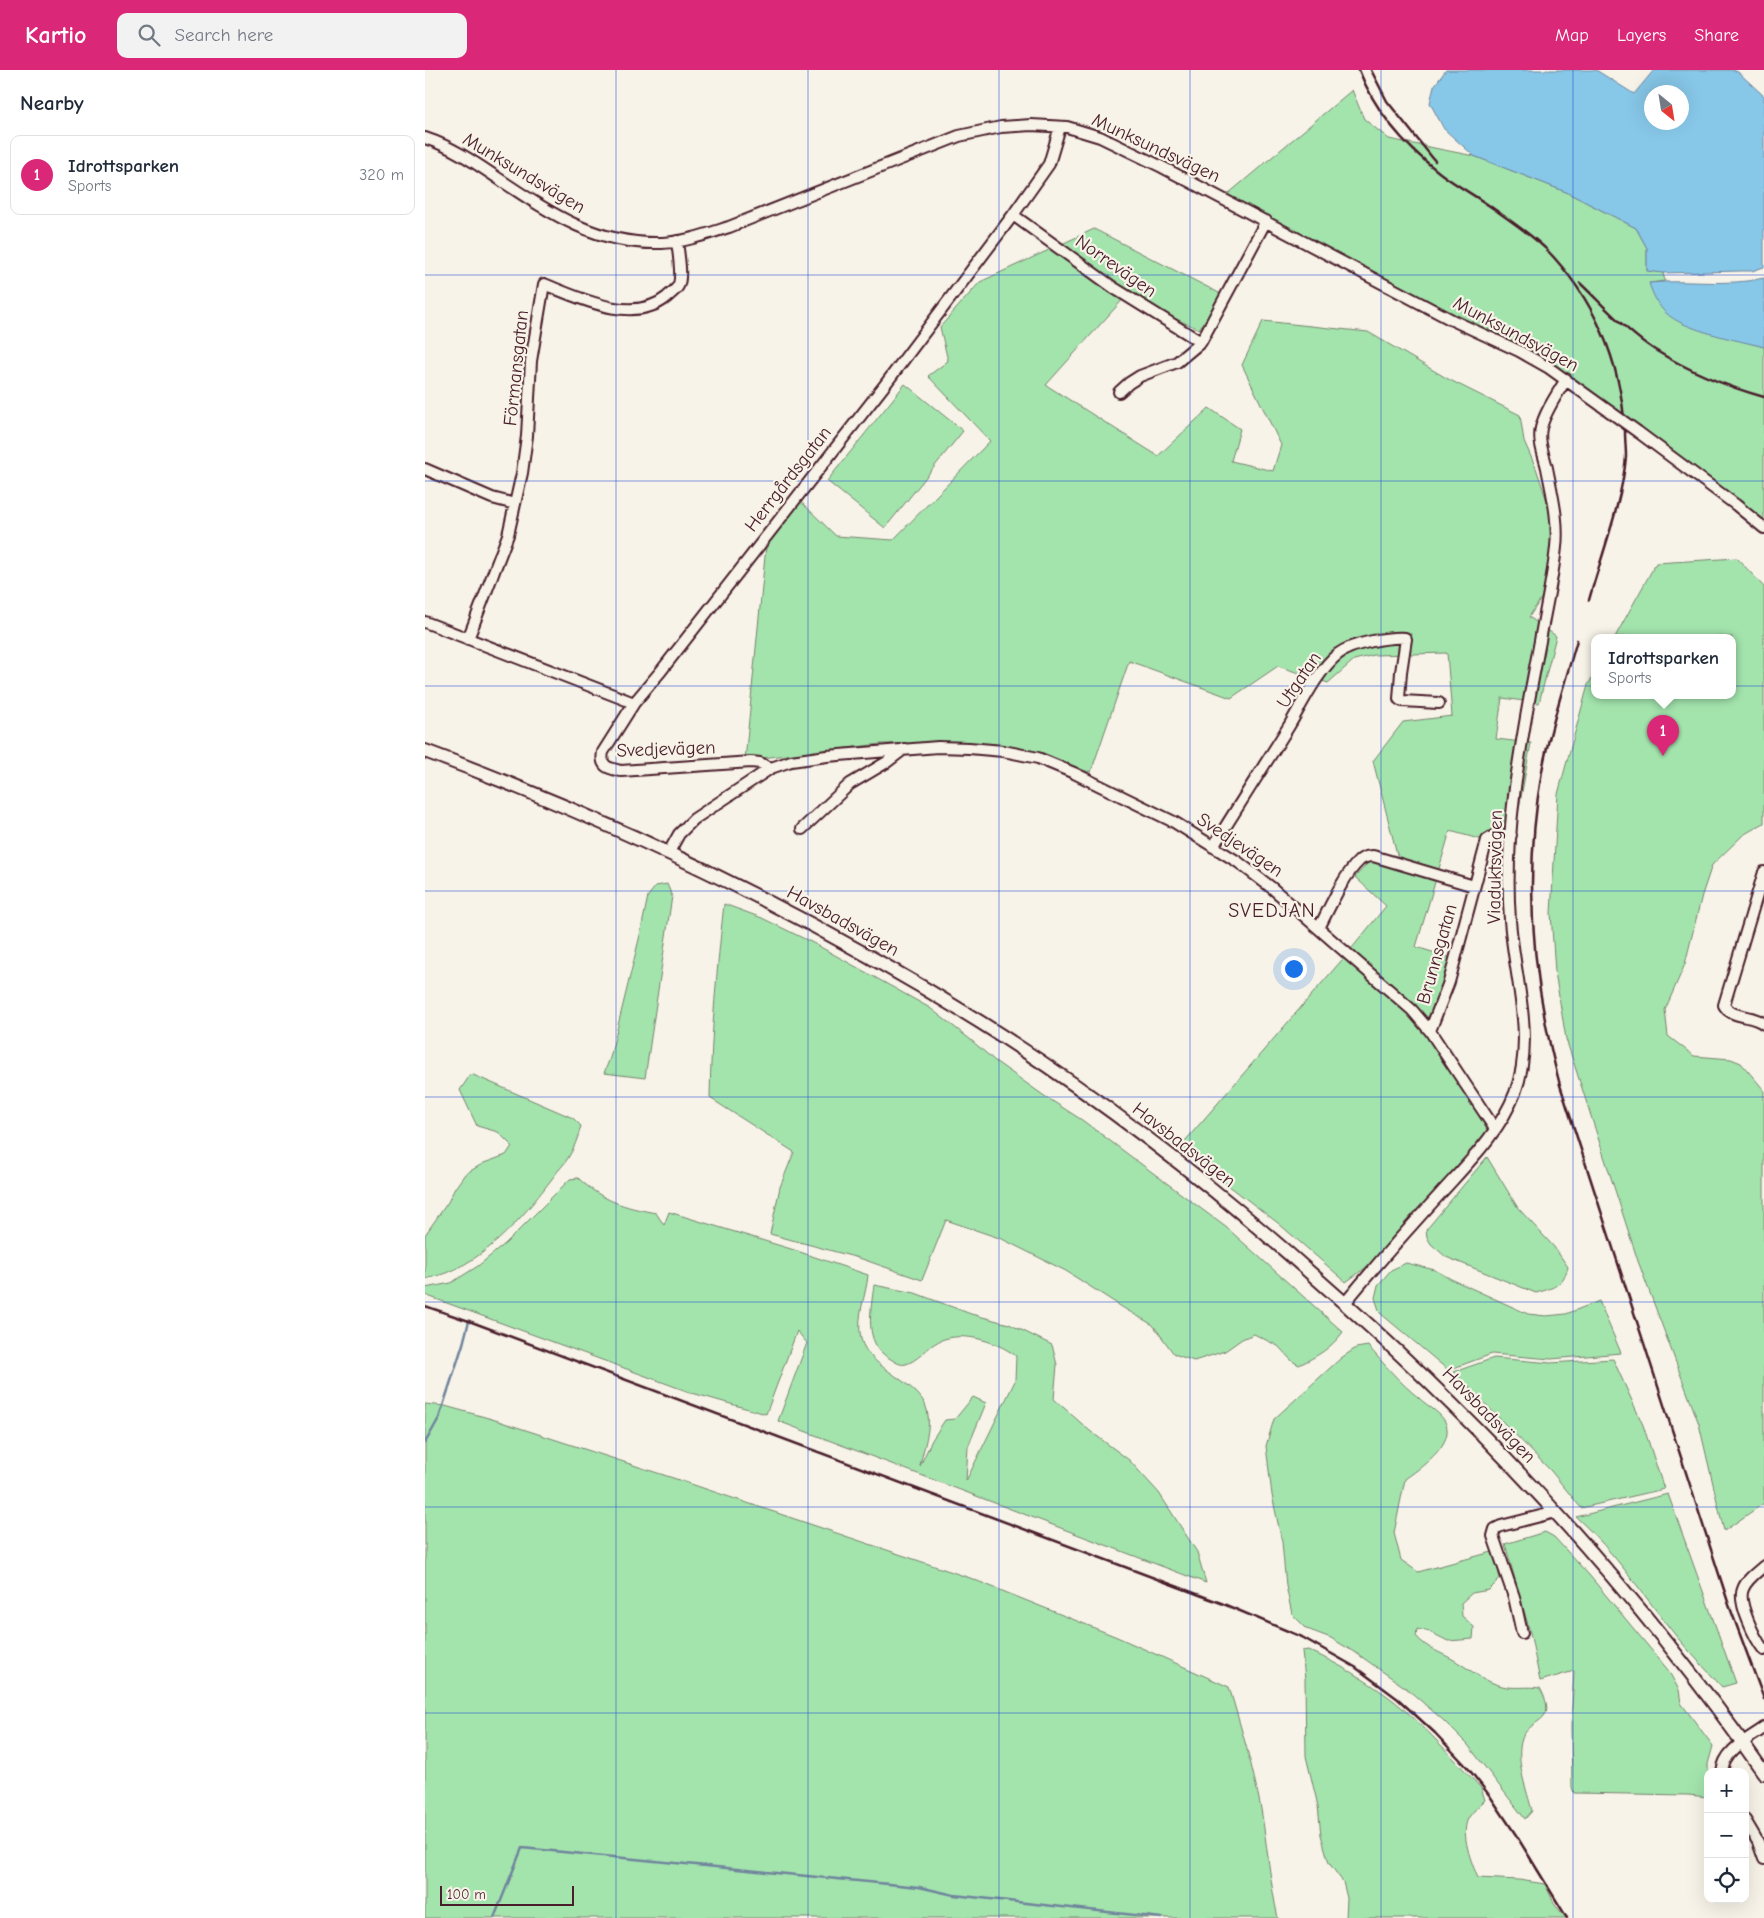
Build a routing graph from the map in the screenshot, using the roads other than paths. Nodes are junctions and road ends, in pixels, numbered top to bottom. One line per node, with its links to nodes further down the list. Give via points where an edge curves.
1 (1060, 127): 3 (street, Herrgårdsgatan, via 1049,164); 4 (street, Munksundsvägen, via 1100,137); 5 (street, Munksundsvägen, via 1031,124 959,136 729,227)
2 (425, 138): 5 (street, Munksundsvägen, via 455,151 577,227 638,242)
3 (1013, 215): 6 (street, Norrevägen, via 1114,288); 14 (street, Herrgårdsgatan, via 884,386)
4 (1266, 221): 6 (street); 7 (street, Munksundsvägen, via 1451,320 1519,351)
5 (677, 241): 10 (street, Förmansgatan, via 678,287 652,307 637,310 614,308 544,284 531,361 527,436)
6 (1201, 342): 8 (street, via 1177,362 1140,376)
7 (1566, 379): 11 (street, Munksundsvägen, bridge); 20 (street, Viaduktsvägen, via 1543,422 1540,436 1555,505 1556,547 1517,768)
8 (1119, 392)
9 (425, 469): 10 (street, via 491,498)
10 (515, 504): 13 (street, Förmansgatan, via 508,535)
11 (1764, 528)
12 (425, 622): 13 (street)
13 (469, 639): 14 (street)
14 (634, 703): 18 (street, Svedjevägen, via 603,752 601,759 607,768 621,771 751,762)
15 (1439, 703): 21 (street, Utgatan, via 1399,699 1407,639 1361,644 1340,653 1329,662)
16 (905, 749): 18 (street, Svedjevägen, via 818,758); 19 (street, via 850,784); 21 (street, Svedjevägen, via 969,748 1038,758 1158,814)
17 (425, 751): 22 (main road, Havsbadsvägen, via 537,794)
18 (771, 768): 22 (street, Svedjevägen, via 694,819 679,834)
19 (802, 830)
20 (1511, 835): 24 (street, Brunnsgatan, via 1495,835 1487,840); 28 (street, Viaduktsvägen, via 1510,919 1525,1040 1515,1093 1504,1118)
21 (1213, 846): 25 (street, Svedjevägen, via 1272,888)
22 (669, 852): 29 (main road, Havsbadsvägen, via 857,949 983,1024 1161,1150 1277,1243)
23 (1764, 872): 26 (street, via 1724,1005 1733,1014)
24 (1474, 886): 25 (street, Brunnsgatan, via 1367,856 1359,860 1350,873); 27 (street, Brunnsgatan, via 1449,982)
25 (1319, 928): 27 (street, Svedjevägen, via 1412,1010)
26 (1764, 1024)
27 (1430, 1031): 28 (street, Svedjevägen)
28 (1495, 1129): 29 (street, Viaduktsvägen)
29 (1345, 1303): 30 (main road, Havsbadsvägen, via 1469,1419)
30 (1556, 1512): 32 (street, via 1501,1526 1495,1529 1493,1536 1514,1597); 35 (main road, Havsbadsvägen, via 1651,1624)
31 (1764, 1566): 33 (street, via 1742,1590 1744,1610)
32 (1522, 1633)
33 (1764, 1650)
34 (1764, 1728): 35 (street)
35 (1742, 1743): 36 (street, via 1727,1755); 37 (main road, Havsbadsvägen)
36 (1722, 1768)
37 (1764, 1773)
38 (1749, 1827): 39 (street)
39 (1764, 1859)

